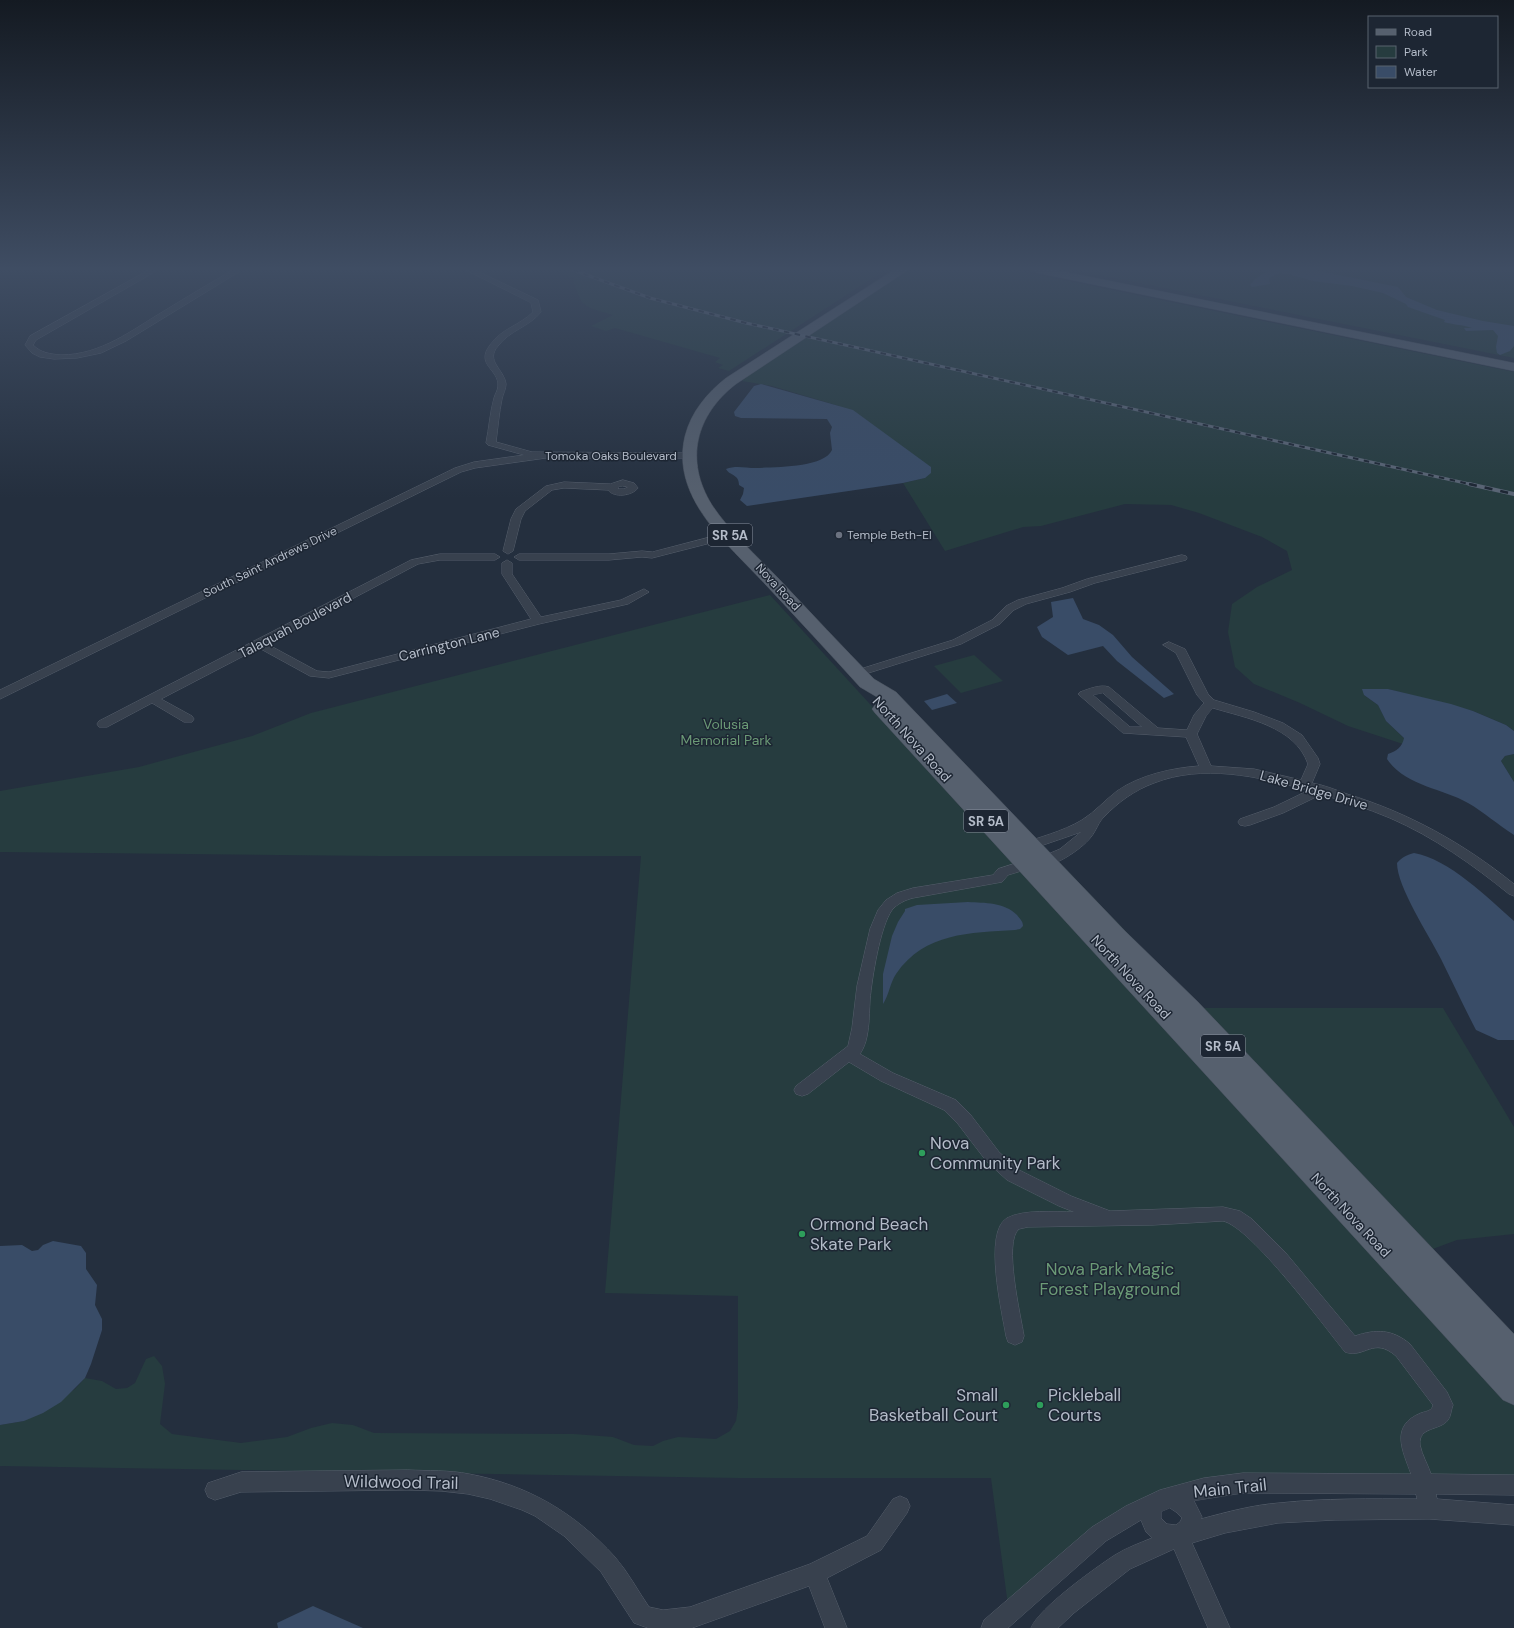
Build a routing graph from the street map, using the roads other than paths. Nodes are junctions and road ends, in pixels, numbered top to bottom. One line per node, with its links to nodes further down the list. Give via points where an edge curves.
1 (29, 346): 2 (street, via 32,351 54,357 74,356)
2 (109, 346)
3 (493, 346): 11 (street, Tomoka Oaks Boulevard, via 489,355 490,364 500,377 502,386 491,443 532,455)
4 (771, 346): 10 (main road, Nova Road / SR 5A, via 734,370)
5 (786, 346): 10 (main road, Nova Road / SR 5A)
6 (1411, 346): 9 (main road)
7 (1454, 346): 8 (main road)
8 (1514, 358)
9 (1514, 367)
10 (730, 380): 12 (main road, Nova Road / SR 5A, via 701,413 692,436)
11 (547, 456): 12 (street, Tomoka Oaks Boulevard); 25 (street, South Saint Andrews Drive, via 474,465 458,470)
12 (690, 456): 14 (main road, Nova Road / SR 5A, via 692,476 698,491 705,505)
13 (613, 487): 15 (street, via 564,485 549,488 520,509)
14 (727, 532): 17 (street, via 652,555); 24 (main road, Nova Road / SR 5A)
15 (508, 551): 16 (street, via 500,552); 17 (street, via 516,552)
16 (495, 557): 19 (street, via 496,561); 22 (street, Talaquah Boulevard, via 440,557 415,562)
17 (519, 557): 19 (street)
18 (1182, 558): 24 (street, via 1022,602 1010,608 996,622 957,642)
19 (507, 563): 21 (street, via 507,574)
20 (644, 592): 21 (street, Carrington Lane, via 624,602)
21 (538, 621): 22 (street, Carrington Lane, via 329,674 314,674)
22 (259, 644): 26 (street, Talaquah Boulevard)
23 (1169, 645): 27 (street, via 1181,651)
24 (862, 678): 36 (main road, North Nova Road / SR 5A, via 874,700)
25 (0, 695)
26 (153, 699): 28 (street); 29 (street, Talaquah Boulevard)
27 (1210, 703): 31 (street); 33 (street, via 1279,726 1298,738 1314,764)
28 (188, 719)
29 (103, 724)
30 (1154, 732): 30 (street, via 1127,730 1084,694 1105,689); 31 (street)
31 (1191, 734): 32 (street)
32 (1207, 770): 33 (street, Lake Bridge Drive, via 1269,775); 34 (street, Lake Bridge Drive, via 1166,775 1135,786)
33 (1309, 786): 35 (street, via 1311,794 1301,800); 37 (street, Lake Bridge Drive, via 1395,816 1427,832 1468,857)
34 (1097, 816): 36 (street, Lake Bridge Drive); 36 (street, via 1092,829 1069,851)
35 (1245, 822)
36 (1029, 858): 38 (main road, North Nova Road / SR 5A); 39 (main road, North Nova Road / SR 5A, via 1117,937); 40 (street, via 1003,872 997,879 913,893 891,903 877,929 864,986 858,1040 855,1049)
37 (1514, 891)
38 (1148, 996): 39 (main road, via 1171,1007); 45 (main road, North Nova Road / SR 5A)
39 (1189, 1008): 44 (main road, North Nova Road / SR 5A)
40 (849, 1055): 41 (street); 42 (street, via 887,1077 950,1105 993,1157 1013,1175 1065,1201)
41 (802, 1090)
42 (1111, 1218): 43 (street, via 1020,1220 1007,1228 1003,1250); 46 (street, via 1223,1214 1234,1216 1246,1224 1279,1257 1352,1346 1376,1339 1391,1341 1398,1345 1437,1393 1442,1405 1438,1417 1417,1425 1411,1437 1410,1448 1420,1472)
43 (1015, 1336)
44 (1514, 1355)
45 (1514, 1390)
46 (1422, 1485): 47 (street, Main Trail); 49 (street, Main Trail, via 1243,1483 1207,1487); 51 (street)
47 (1514, 1485)
48 (215, 1490): 54 (street, Wildwood Trail, via 241,1482 408,1480 468,1484 496,1490 542,1509 572,1529 608,1564 642,1615 652,1619 673,1621 690,1618)
49 (1162, 1499): 53 (street, via 1151,1509 1151,1520 1163,1534); 53 (street, via 1170,1498 1181,1502 1192,1517 1190,1526); 56 (street, Main Trail, via 1141,1508 1099,1534)
50 (900, 1506): 54 (street, Wildwood Trail, via 874,1543)
51 (1429, 1509): 52 (street, Main Trail); 53 (street, Main Trail, via 1278,1512)
52 (1514, 1515)
53 (1179, 1536): 57 (street, Main Trail, via 1123,1562 1066,1605); 58 (street)
54 (815, 1573): 55 (street)
55 (836, 1628)
56 (992, 1628)
57 (1042, 1628)
58 (1219, 1628)

